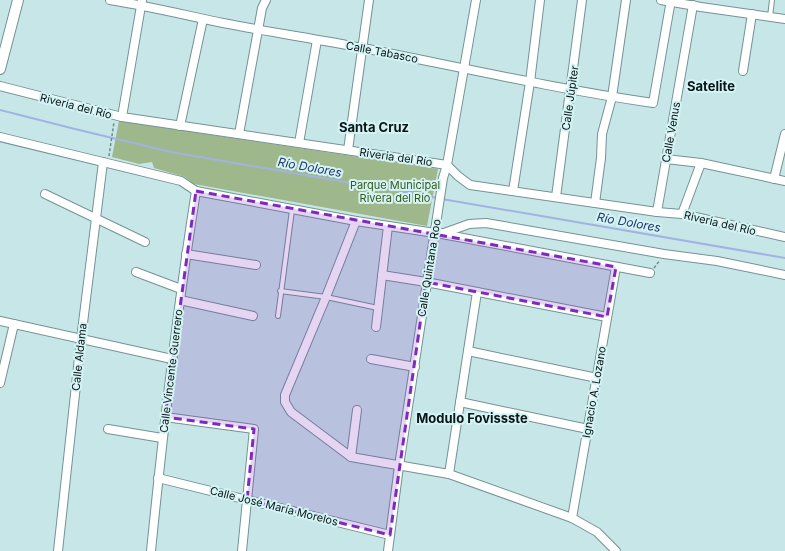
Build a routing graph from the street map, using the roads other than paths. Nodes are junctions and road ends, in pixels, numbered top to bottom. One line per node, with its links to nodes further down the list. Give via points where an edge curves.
1 (18, 0): 21 (street)
2 (110, 0): 12 (street, Calle Tabasco)
3 (265, 0): 18 (street)
4 (369, 0): 20 (street)
5 (476, 0): 22 (street, Calle Quintana Roo)
6 (540, 0): 24 (street)
7 (582, 0): 26 (street, Calle Júpiter)
8 (626, 0): 27 (street)
9 (661, 0): 11 (street)
10 (772, 0): 15 (lane)
11 (671, 1): 13 (street); 27 (street, Calle Tabasco, via 654,103)
12 (142, 3): 16 (street, Calle Tabasco); 28 (street)
13 (699, 4): 14 (street); 35 (street, Calle Venus)
14 (752, 14): 15 (street); 23 (street)
15 (770, 17): 17 (street)
16 (203, 19): 18 (street, Calle Tabasco); 29 (street)
17 (785, 19)
18 (258, 30): 19 (street, Calle Tabasco); 30 (street)
19 (317, 40): 20 (street, Calle Tabasco); 33 (street)
20 (362, 48): 22 (street, Calle Tabasco); 34 (street)
21 (0, 69)
22 (464, 69): 24 (street, Calle Tabasco); 38 (street, Calle Quintana Roo)
23 (743, 71)
24 (530, 82): 26 (street, Calle Tabasco); 42 (street)
25 (0, 86): 28 (street, Riveria del Río)
26 (571, 89): 27 (street, Calle Tabasco); 44 (street, Calle Júpiter)
27 (612, 97): 45 (street, via 602,134)
28 (122, 117): 29 (street, Riveria del Río)
29 (180, 126): 30 (street, Riveria del Río)
30 (239, 134): 33 (street, Riveria del Río)
31 (785, 134): 39 (street)
32 (0, 137): 36 (street)
33 (299, 143): 34 (street, Riveria del Río)
34 (348, 150): 38 (street, Riveria del Río)
35 (666, 159): 37 (street); 47 (street, Calle Venus)
36 (103, 162): 41 (street, via 181,181); 49 (street, Calle Aldama)
37 (701, 163): 39 (street); 48 (street)
38 (447, 165): 42 (street, Riveria del Río, via 470,185); 52 (street, Calle Quintana Roo)
39 (774, 179): 40 (street)
40 (785, 181)
41 (196, 191): 46 (street); 55 (street, Calle Vincente Guerrero)
42 (513, 191): 44 (street, Riveria del Río)
43 (45, 194): 49 (street)
44 (556, 197): 45 (street, Riveria del Río)
45 (595, 203): 47 (street, Riveria del Río)
46 (292, 210): 50 (street); 64 (lane)
47 (657, 212): 48 (street, Riveria del Río)
48 (682, 214): 53 (street, Riveria del Río)
49 (96, 218): 54 (street); 75 (street, Calle Aldama)
50 (356, 221): 51 (street); 66 (street)
51 (388, 226): 52 (street); 60 (street)
52 (435, 233): 57 (street); 61 (street, via 444,233 469,224 486,223); 62 (street, Calle Quintana Roo)
53 (785, 238)
54 (145, 242)
55 (186, 254): 56 (street); 63 (street, Calle Vincente Guerrero)
56 (256, 265)
57 (616, 267): 59 (street); 71 (street, Ignacio A. Lozano)
58 (136, 272): 63 (street)
59 (650, 273)
60 (382, 275): 62 (street); 68 (street)
61 (785, 275)
62 (426, 282): 65 (street); 79 (street, Calle Quintana Roo)
63 (181, 289): 67 (street, Calle Vincente Guerrero)
64 (280, 291): 66 (lane); 70 (lane)
65 (477, 292): 71 (street); 76 (street)
66 (326, 297): 68 (lane); 88 (street, via 285,395 285,402 291,412)
67 (180, 300): 69 (street); 77 (street, Calle Vincente Guerrero)
68 (379, 308): 74 (street)
69 (253, 316)
70 (278, 316)
71 (607, 317): 80 (street, Ignacio A. Lozano)
72 (0, 321): 73 (street)
73 (14, 324): 75 (street); 81 (street)
74 (376, 327)
75 (81, 339): 77 (street); 95 (street, Calle Aldama)
76 (468, 351): 80 (street); 82 (street)
77 (172, 359): 84 (street, Calle Vincente Guerrero)
78 (371, 359): 79 (street)
79 (415, 367): 89 (street, Calle Quintana Roo)
80 (597, 378): 86 (street, Ignacio A. Lozano)
81 (0, 383)
82 (460, 402): 86 (street); 90 (street)
83 (357, 410): 88 (street)
84 (165, 417): 87 (street, Calle Vincente Guerrero); 92 (street, via 254,429)
85 (108, 429): 87 (street)
86 (588, 429): 93 (street, Ignacio A. Lozano)
87 (162, 438): 91 (street, Calle Vincente Guerrero)
88 (352, 457): 89 (street)
89 (399, 466): 90 (street); 94 (street, Calle Quintana Roo)
90 (449, 474): 93 (street)
91 (158, 478): 92 (street, Calle José María Morelos); 96 (street, Calle Vincente Guerrero)
92 (246, 500): 94 (street, Calle José María Morelos); 97 (street)
93 (572, 518): 99 (street, via 597,532)
94 (390, 535): 98 (street, Calle Quintana Roo)
95 (58, 551)
96 (151, 551)
97 (242, 551)
98 (388, 551)
99 (616, 551)

